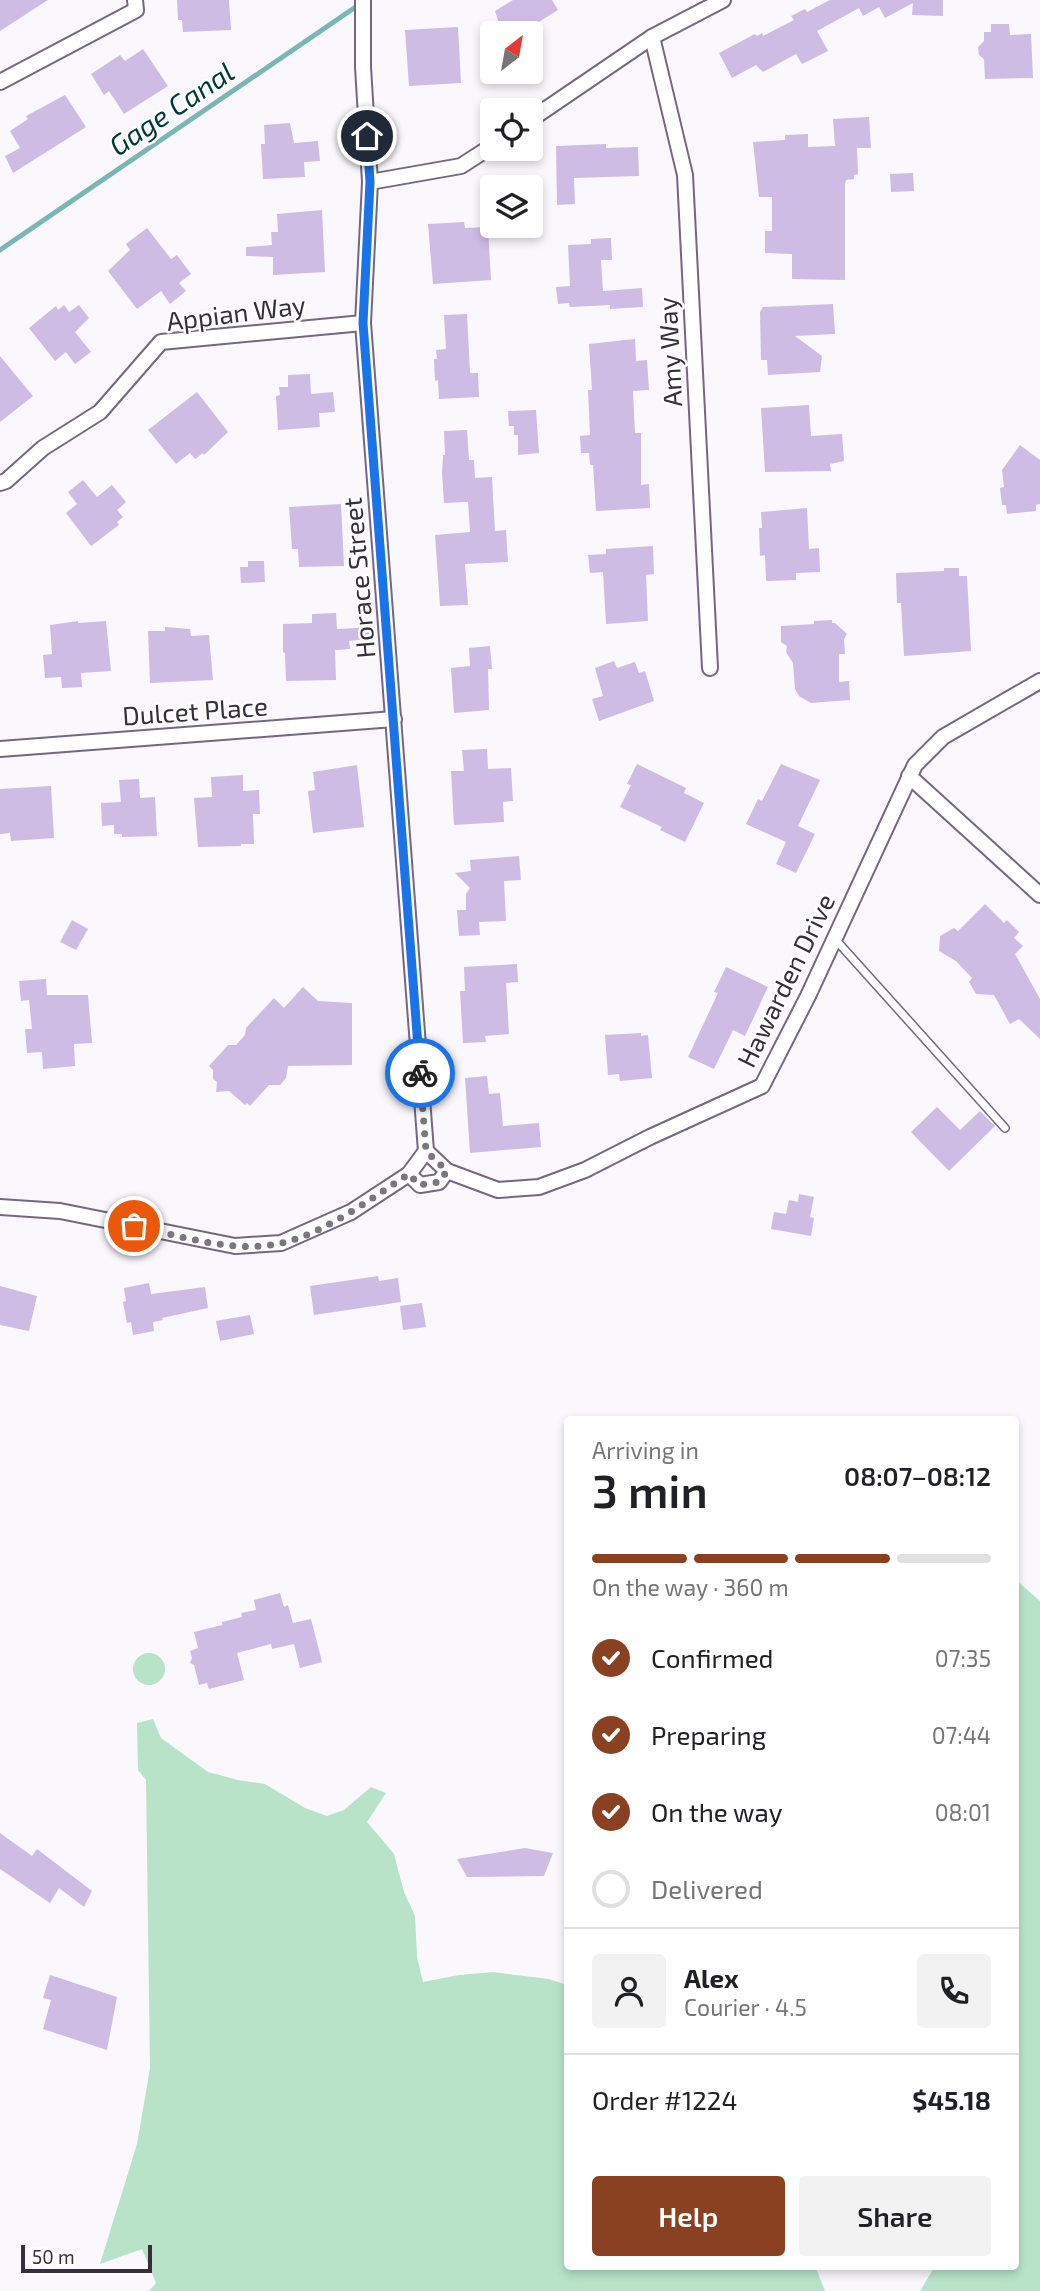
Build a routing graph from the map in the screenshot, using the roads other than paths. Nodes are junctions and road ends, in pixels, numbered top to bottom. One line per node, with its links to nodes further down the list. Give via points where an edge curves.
1 (135, 0): 5 (street, via 136,10)
2 (723, 0): 4 (street)
3 (363, 5): 8 (street, Horace Street)
4 (652, 37): 6 (street); 11 (street, Amy Way, via 685,175)
5 (0, 82)
6 (543, 111)
7 (480, 154): 8 (street, via 461,166)
8 (370, 182): 9 (street, Horace Street)
9 (363, 323): 10 (street, Appian Way, via 161,342 100,412 43,448); 13 (street, Horace Street)
10 (0, 483)
11 (709, 668)
12 (1040, 681): 15 (street, Hawarden Drive, via 943,737)
13 (394, 719): 14 (street, Dulcet Place); 19 (street, Horace Street)
14 (0, 749)
15 (909, 776): 16 (street); 17 (street, Hawarden Drive)
16 (1040, 895)
17 (834, 939): 18 (lane); 20 (street, Hawarden Drive, via 762,1086 539,1187 498,1190)
18 (1005, 1128)
19 (426, 1151): 20 (street, Hawarden Drive); 21 (street)
20 (447, 1171): 21 (street, via 439,1182 419,1185)
21 (409, 1174): 22 (street, via 351,1212 281,1243 234,1246 60,1210)
22 (0, 1207)

